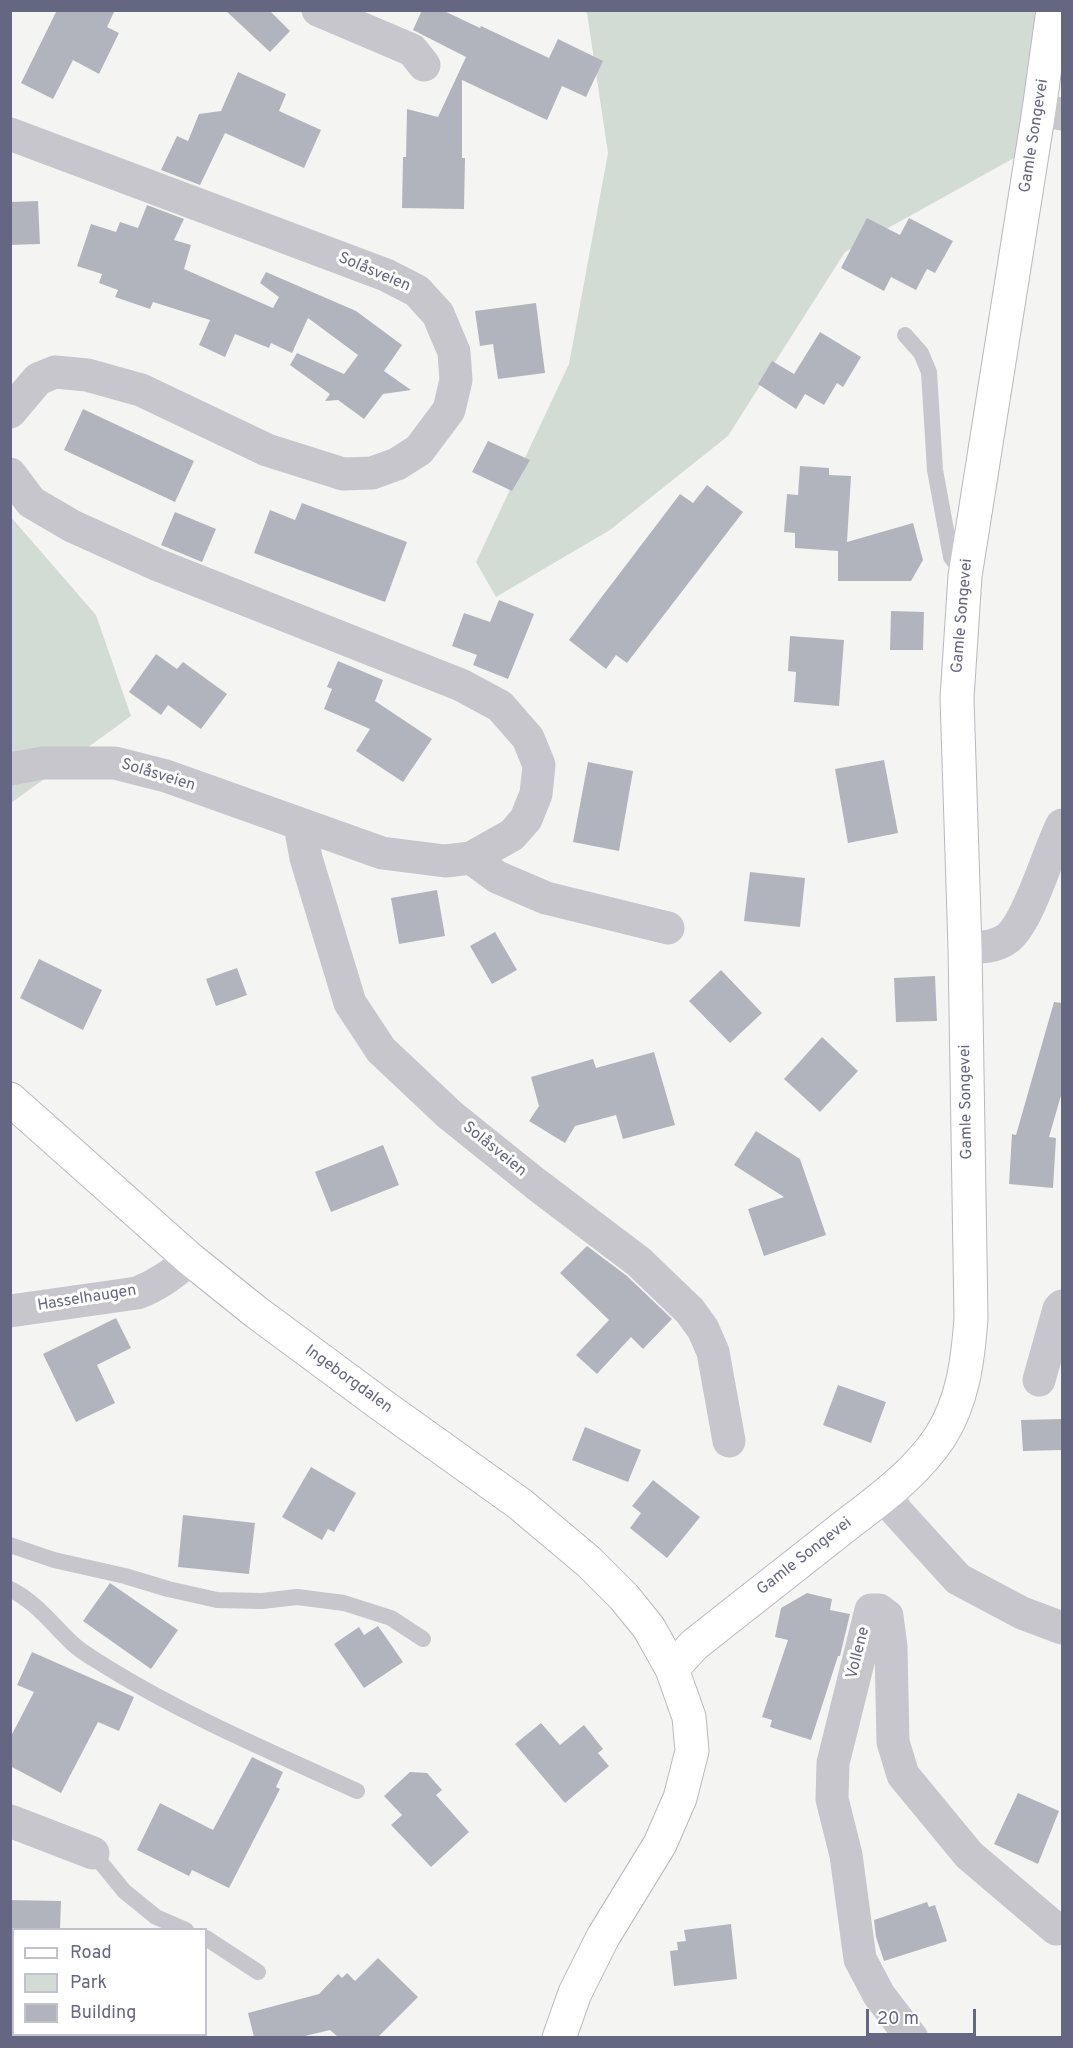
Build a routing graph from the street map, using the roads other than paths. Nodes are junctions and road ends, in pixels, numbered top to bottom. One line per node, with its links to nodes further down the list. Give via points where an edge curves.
1 (318, 10): 3 (street, via 412,50)
2 (1053, 10): 4 (main road, Gamle Songevei)
3 (424, 65)
4 (1051, 112): 9 (main road, Gamle Songevei)
5 (10, 134): 7 (street, Solåsveien, via 386,275 417,291 438,314 454,352 456,380 449,410 419,450 372,473 343,474 267,450 141,390 87,375 55,372 38,379)
6 (905, 335): 9 (lane, via 921,353 929,372 935,470 951,557)
7 (10, 412)
8 (10, 474): 13 (street, Solåsveien, via 31,502 72,526 158,565 461,685 500,706 528,738 539,765 536,794 526,819 512,835)
9 (965, 576): 15 (main road, Gamle Songevei, via 957,698)
10 (10, 769): 11 (street, Solåsveien, via 43,763 115,763 166,776)
11 (300, 825): 13 (street, Solåsveien, via 382,853 445,861); 21 (street, Solåsveien, via 306,858 350,1003 381,1050 450,1115 639,1262 690,1311 713,1352)
12 (1062, 825): 15 (street, via 1021,923 1008,939 991,947)
13 (471, 858): 14 (street, via 497,877 546,898)
14 (668, 928)
15 (965, 948): 22 (main road, Gamle Songevei, via 971,1318 967,1366 958,1399 941,1436 920,1464)
16 (10, 1099): 17 (main road, Ingeborgdalen)
17 (190, 1259): 19 (street, Hasselhaugen, via 174,1274 137,1293); 27 (main road, Ingeborgdalen, via 382,1406 520,1504 590,1562 649,1628)
18 (1062, 1306): 20 (street)
19 (10, 1311)
20 (1039, 1380)
21 (729, 1441)
22 (885, 1495): 25 (street, via 958,1579 1022,1614); 27 (main road, Gamle Songevei, via 718,1626)
23 (10, 1545): 26 (lane, via 54,1560 218,1600 297,1597 344,1603 391,1618)
24 (10, 1589): 28 (lane, via 46,1614 73,1645 112,1670 186,1712)
25 (1062, 1628)
26 (423, 1639)
27 (672, 1669): 35 (main road, via 689,1718 692,1751 680,1798 660,1844 574,1993)
28 (357, 1791)
29 (10, 1821): 30 (street)
30 (93, 1853): 31 (lane, via 124,1891 156,1917)
31 (184, 1928)
32 (1056, 1929): 36 (street, Vollene, via 969,1854 903,1775 893,1742 887,1616 871,1610 833,1763 832,1799 846,1855 860,1959 879,1995)
33 (207, 1939): 34 (lane)
34 (258, 1972)
35 (559, 2037)
36 (912, 2037)

